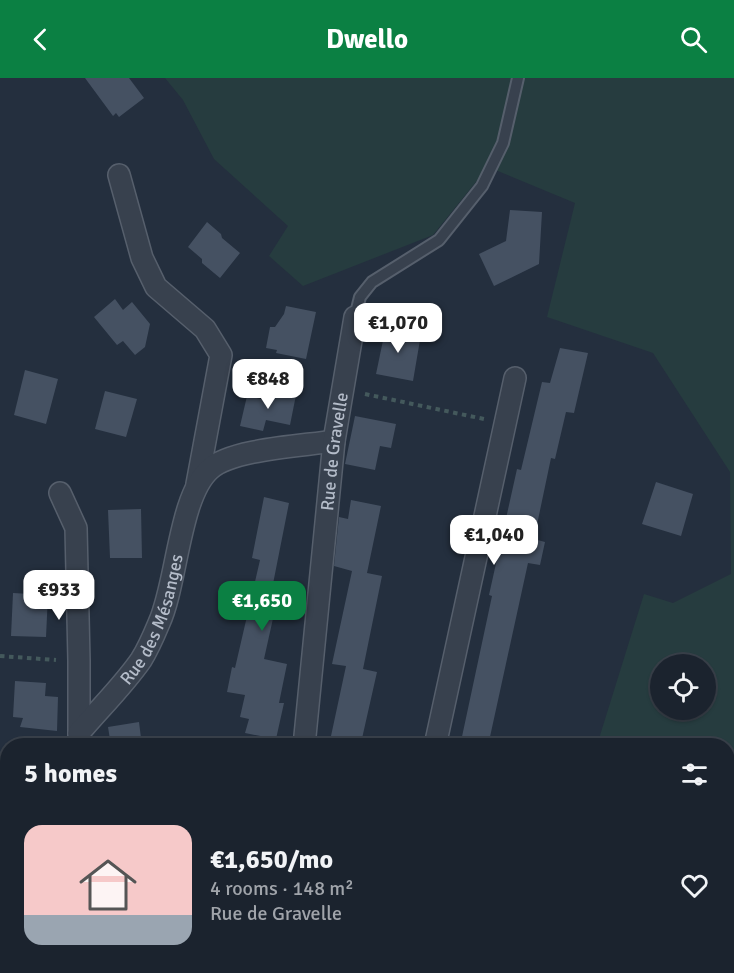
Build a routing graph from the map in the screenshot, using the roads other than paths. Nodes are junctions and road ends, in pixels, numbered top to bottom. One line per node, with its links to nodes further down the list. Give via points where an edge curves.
1 (518, 78): 3 (lane, Rue de Gravelle, via 504,143 482,186 439,240 372,282 360,297)
2 (119, 175): 6 (street, Rue des Mésanges, via 141,258 156,287 205,329 221,355)
3 (355, 317): 5 (street, Rue de Gravelle)
4 (515, 378): 11 (street)
5 (334, 441): 6 (street, Rue des Mésanges, via 235,456 210,468); 10 (street, Rue de Gravelle)
6 (196, 488): 9 (street, Rue des Mésanges, via 160,622 141,659)
7 (60, 493): 8 (street, via 76,528)
8 (79, 738)
9 (80, 738)
10 (305, 738)
11 (437, 738)

